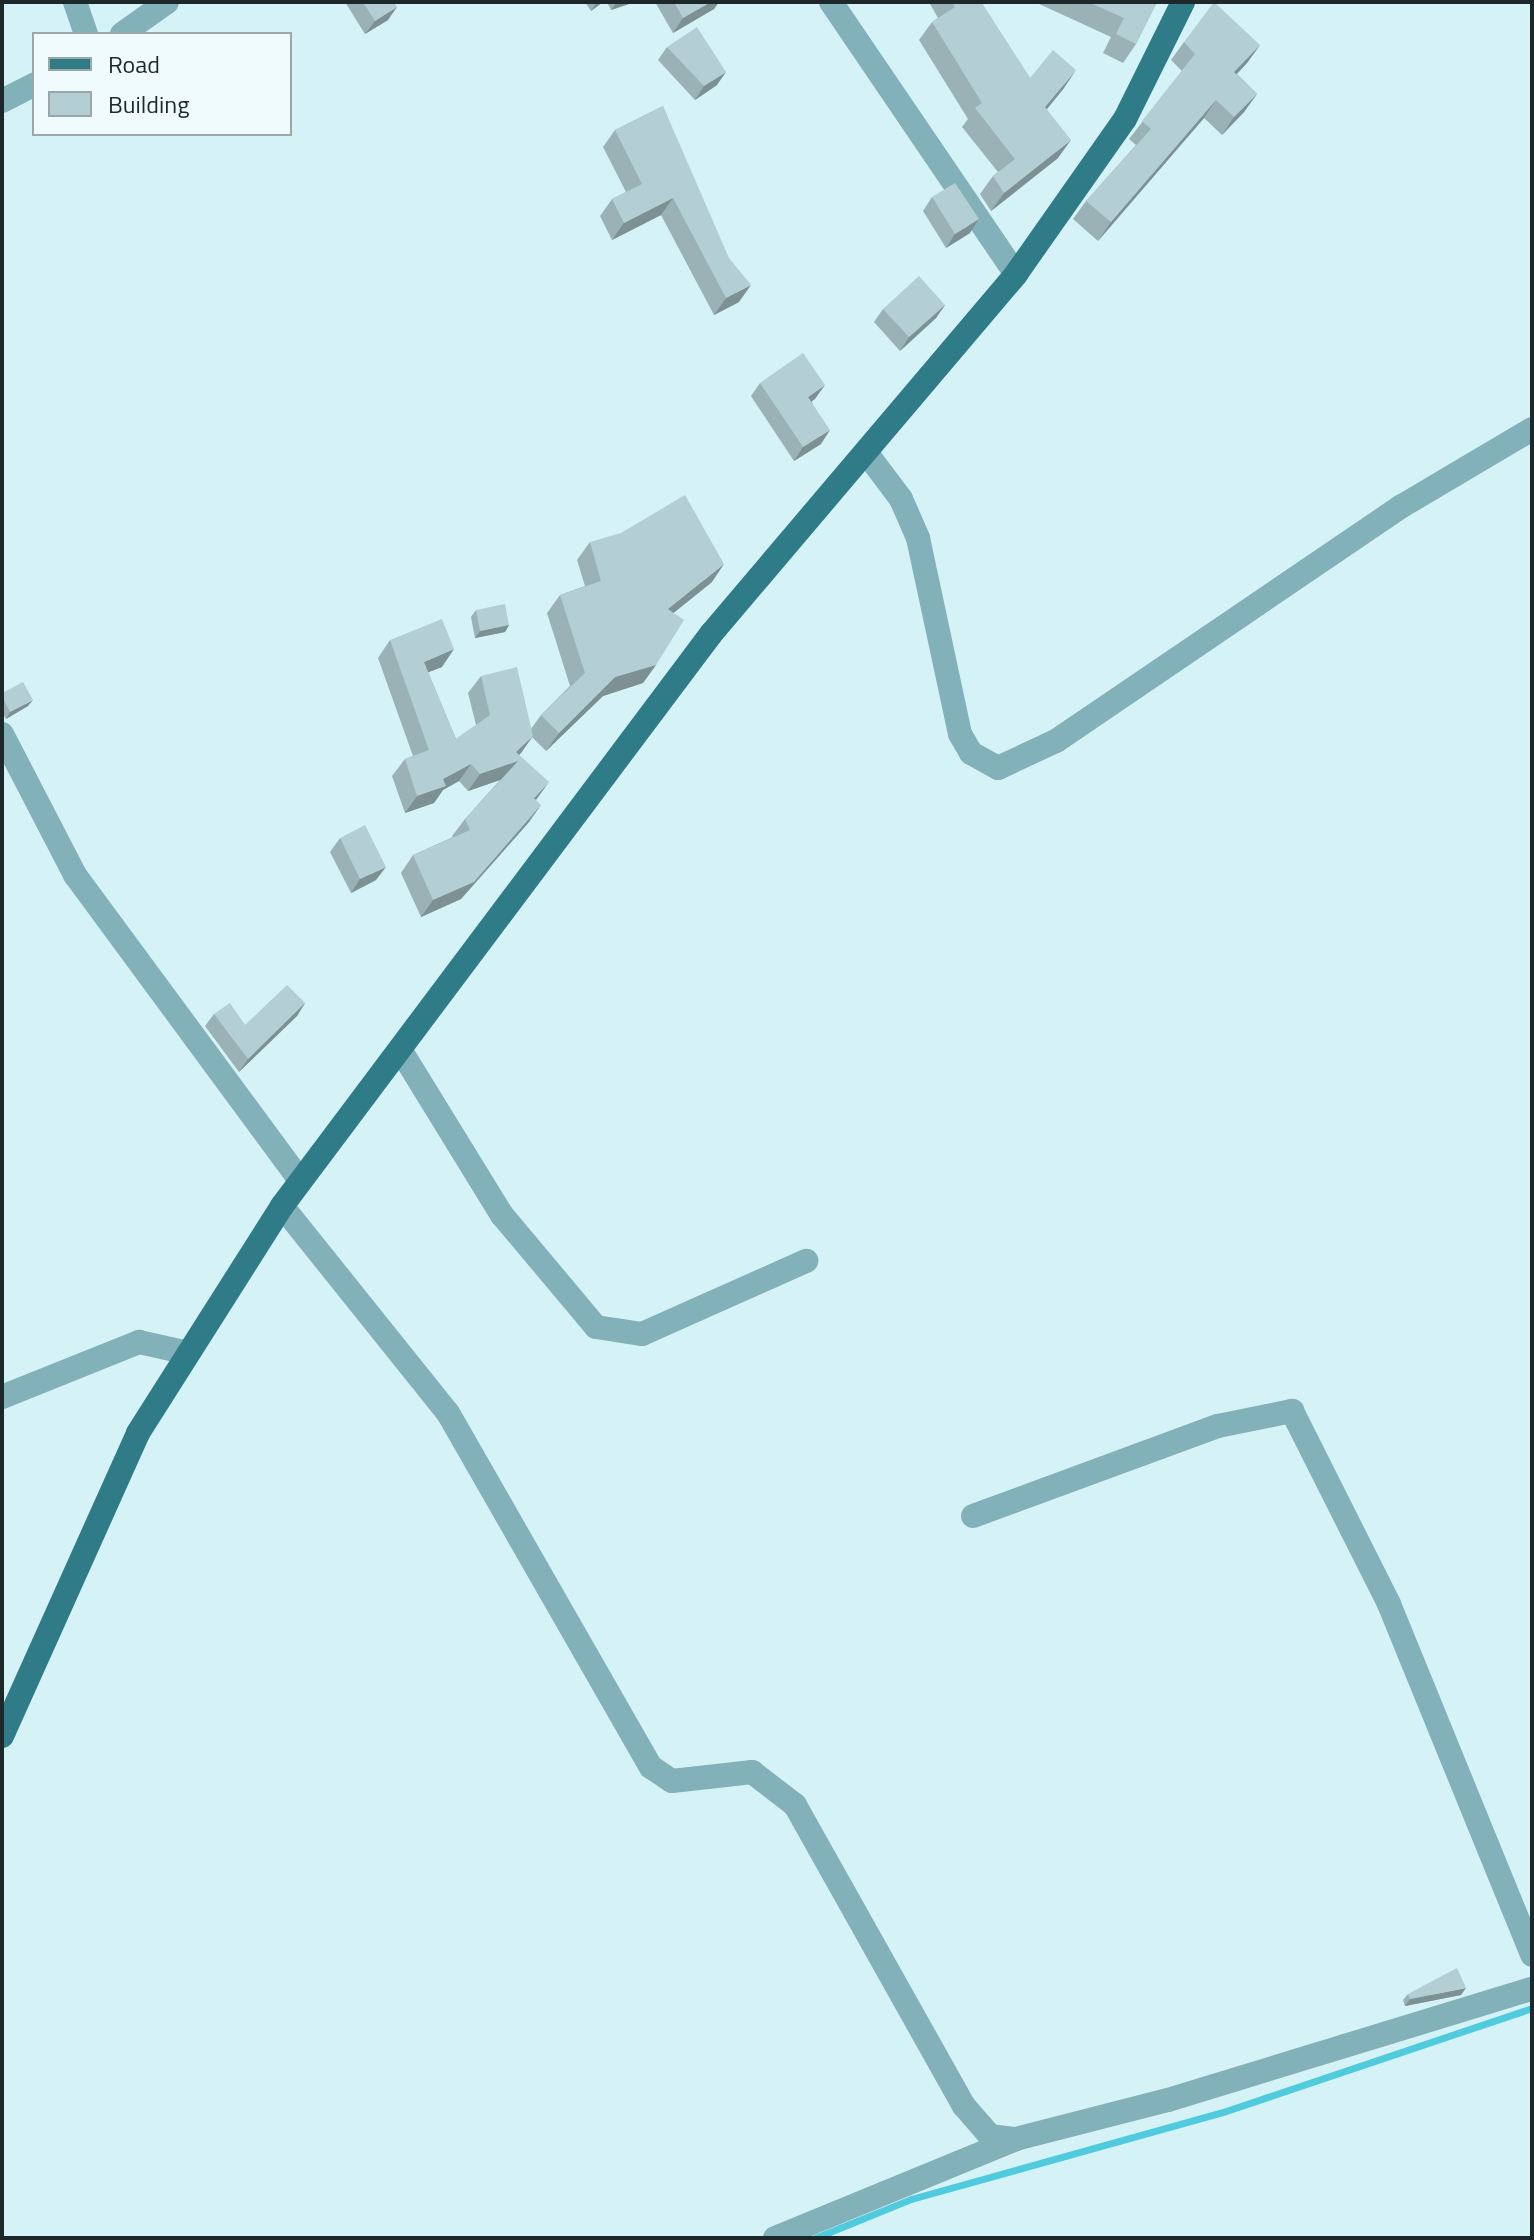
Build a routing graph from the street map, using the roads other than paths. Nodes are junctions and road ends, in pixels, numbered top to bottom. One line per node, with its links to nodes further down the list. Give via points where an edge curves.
1 (75, 2): 5 (street)
2 (167, 2): 6 (street)
3 (831, 2): 9 (street)
4 (1183, 2): 9 (main road, via 1125,119)
5 (85, 32)
6 (125, 32)
7 (32, 86): 8 (street)
8 (2, 101)
9 (1016, 274): 11 (main road)
10 (1532, 429): 11 (street, via 1402,506 1056,741 998,768 971,753 960,734 918,538 901,499)
11 (868, 455): 13 (main road, via 711,634)
12 (2, 734): 14 (street, via 75,875)
13 (401, 1051): 14 (main road); 16 (street, via 502,1215 596,1327 642,1334)
14 (301, 1181): 15 (main road)
15 (282, 1206): 17 (main road); 23 (street, via 448,1413 651,1767 672,1781 752,1772 795,1805 976,2126)
16 (806, 1261)
17 (184, 1352): 18 (street, via 139,1342); 20 (main road, via 138,1433)
18 (2, 1397)
19 (973, 1516): 21 (street, via 1218,1426 1292,1411 1395,1618)
20 (2, 1736)
21 (1532, 1955)
22 (1532, 1989): 23 (street)
23 (1016, 2139): 24 (street)
24 (775, 2238)

